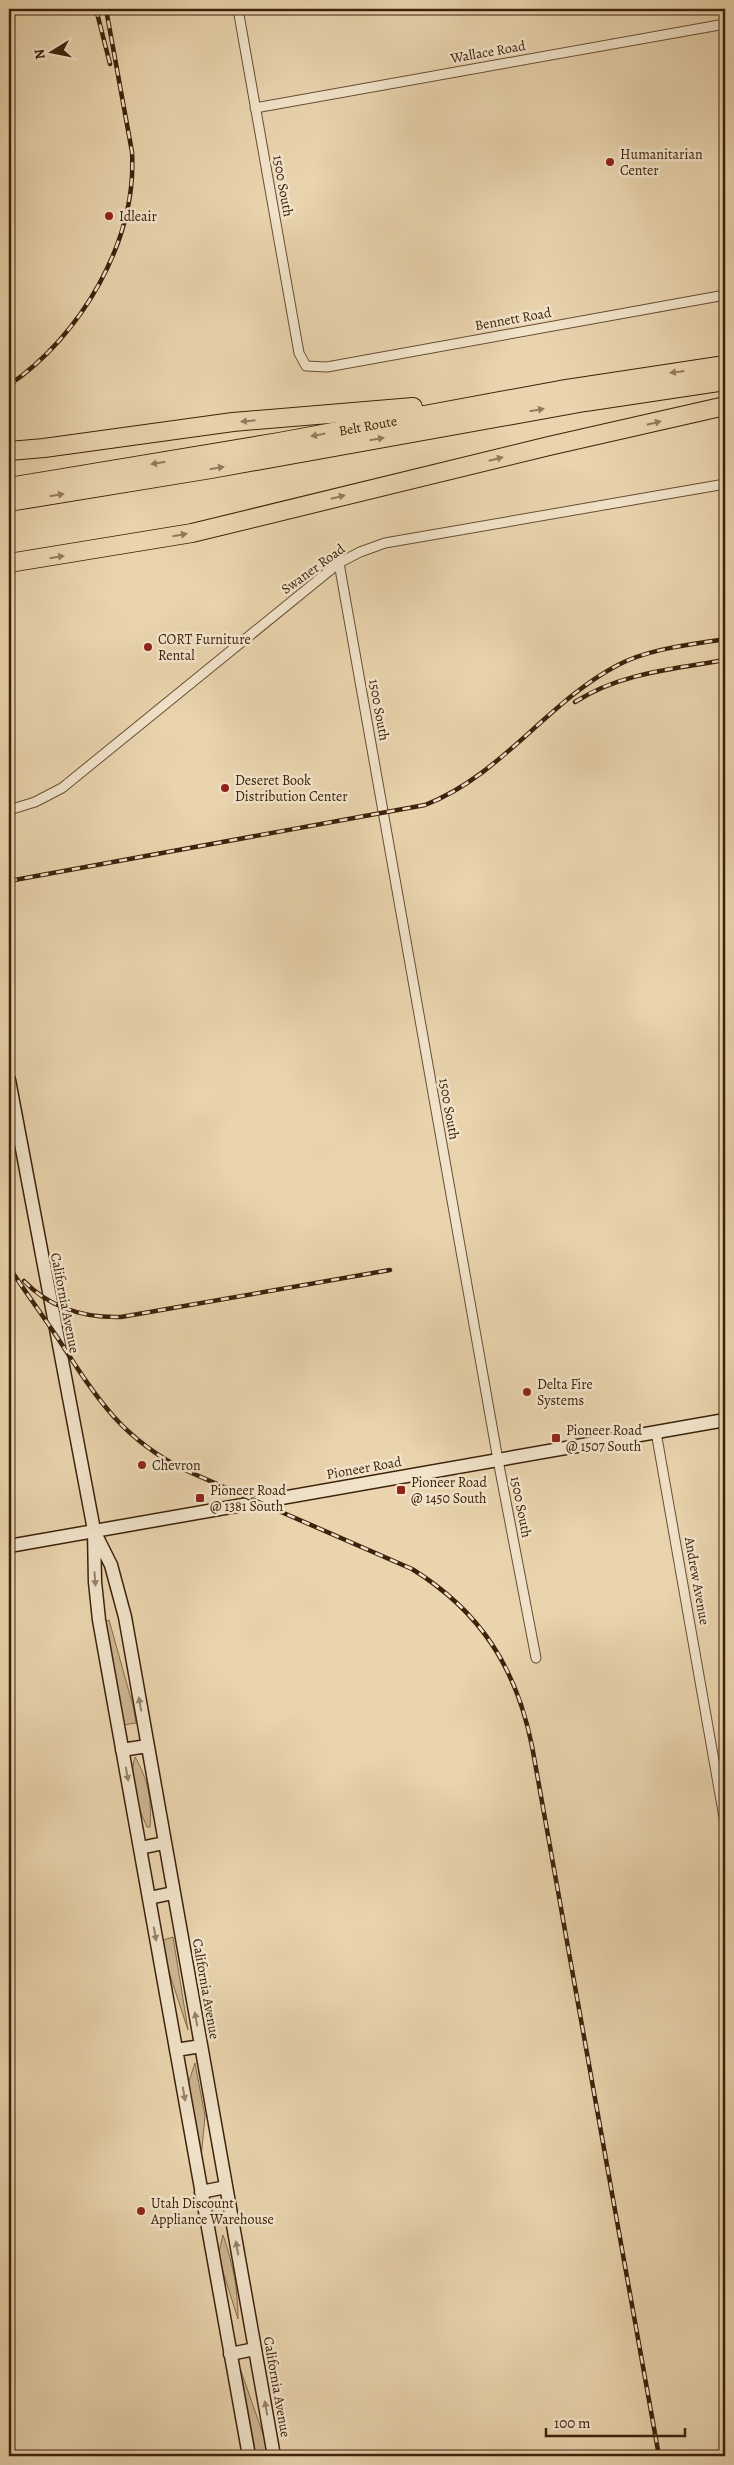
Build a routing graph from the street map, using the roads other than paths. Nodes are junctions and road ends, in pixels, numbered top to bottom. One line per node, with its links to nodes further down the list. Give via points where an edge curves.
1 (238, 9): 3 (street, 1500 South)
2 (725, 24): 3 (street, Wallace Road)
3 (255, 108): 6 (street, 1500 South, via 299,353)
4 (725, 295): 6 (street, Bennett Road, via 327,367)
5 (725, 365): 8 (highway, Belt Route, one-way to 8)
6 (306, 366)
7 (725, 381): 15 (highway, Belt Route, one-way to 7, via 585,402)
8 (504, 400): 10 (highway, one-way to 10, via 233,422); 14 (highway, Belt Route, one-way to 14)
9 (725, 406): 16 (highway, one-way to 9, via 192,533)
10 (44, 448): 11 (highway); 12 (highway)
11 (9, 451)
12 (9, 456)
13 (725, 484): 17 (street, Swaner Road, via 385,543)
14 (9, 487)
15 (9, 502)
16 (9, 563)
17 (339, 563): 18 (street, Swaner Road, via 75,778 49,796); 22 (street, 1500 South)
18 (9, 810)
19 (9, 1080): 23 (main road, California Avenue)
20 (725, 1420): 21 (main road, Pioneer Road)
21 (656, 1432): 22 (main road, Pioneer Road); 28 (street, Andrew Avenue)
22 (498, 1460): 23 (main road, Pioneer Road); 25 (street, 1500 South)
23 (94, 1530): 24 (main road, Pioneer Road); 26 (main road, California Avenue, one-way to 23, via 121,1598 111,1565); 27 (main road, California Avenue, one-way to 27, via 97,1601)
24 (9, 1546)
25 (536, 1658)
26 (147, 1746): 27 (main road); 29 (main road, California Avenue)
27 (122, 1750): 30 (main road, California Avenue, one-way to 30)
28 (725, 1823)
29 (164, 1843): 30 (main road); 31 (main road, California Avenue)
30 (140, 1848): 32 (main road, California Avenue)
31 (173, 1893): 32 (main road); 33 (main road, California Avenue, one-way to 31)
32 (149, 1898): 34 (main road, California Avenue, one-way to 34)
33 (201, 2046): 34 (main road); 35 (main road, California Avenue)
34 (176, 2050): 36 (main road, California Avenue, one-way to 36)
35 (226, 2188): 36 (main road); 37 (main road, California Avenue, one-way to 35)
36 (202, 2192): 38 (main road, California Avenue)
37 (255, 2349): 38 (main road); 40 (main road, California Avenue, one-way to 37)
38 (230, 2354): 39 (main road, California Avenue)
39 (249, 2456)
40 (274, 2456)

